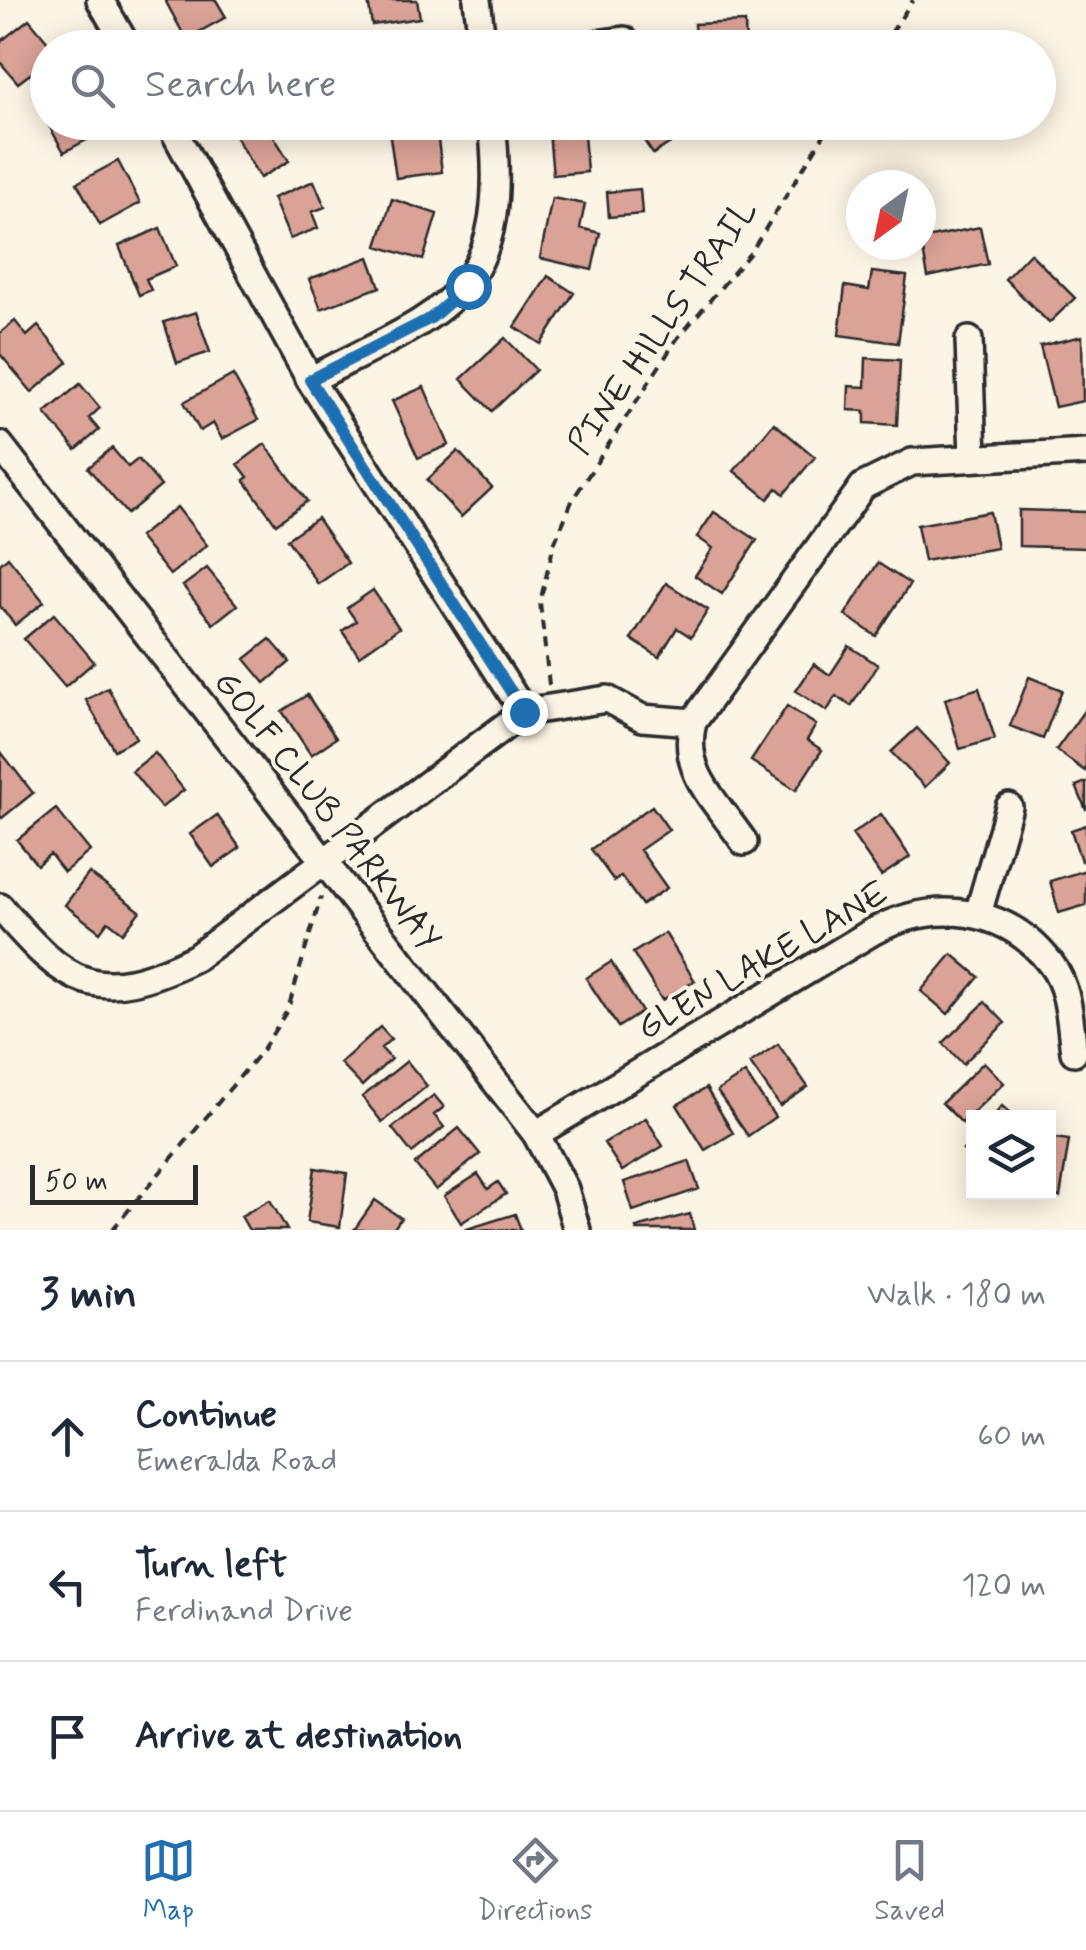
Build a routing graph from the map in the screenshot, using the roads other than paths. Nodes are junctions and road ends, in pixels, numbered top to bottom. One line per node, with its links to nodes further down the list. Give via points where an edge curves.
1 (100, 0): 3 (street)
2 (477, 0): 4 (street)
3 (118, 30)
4 (481, 30)
5 (180, 140): 8 (street)
6 (494, 140): 8 (street, via 498,178 490,236 468,286 431,318)
7 (969, 340): 11 (street)
8 (310, 380): 12 (street)
9 (0, 445): 16 (street, GOLF CLUB PARKWAY)
10 (1086, 452): 11 (street)
11 (973, 458): 13 (street, via 912,462 863,486)
12 (524, 712): 13 (street, via 607,700 642,718); 16 (street)
13 (693, 722): 15 (street, via 686,748 693,768)
14 (1009, 807): 18 (street)
15 (744, 842)
16 (322, 863): 17 (street, via 195,958 130,980 80,982 61,972); 20 (street, GOLF CLUB PARKWAY)
17 (0, 906)
18 (978, 914): 19 (street, GLEN LAKE LANE, via 1005,923 1052,965 1068,1002); 20 (street, GLEN LAKE LANE, via 932,910 900,917)
19 (1074, 1052)
20 (536, 1134): 21 (street, GOLF CLUB PARKWAY, via 566,1189)
21 (576, 1230)

